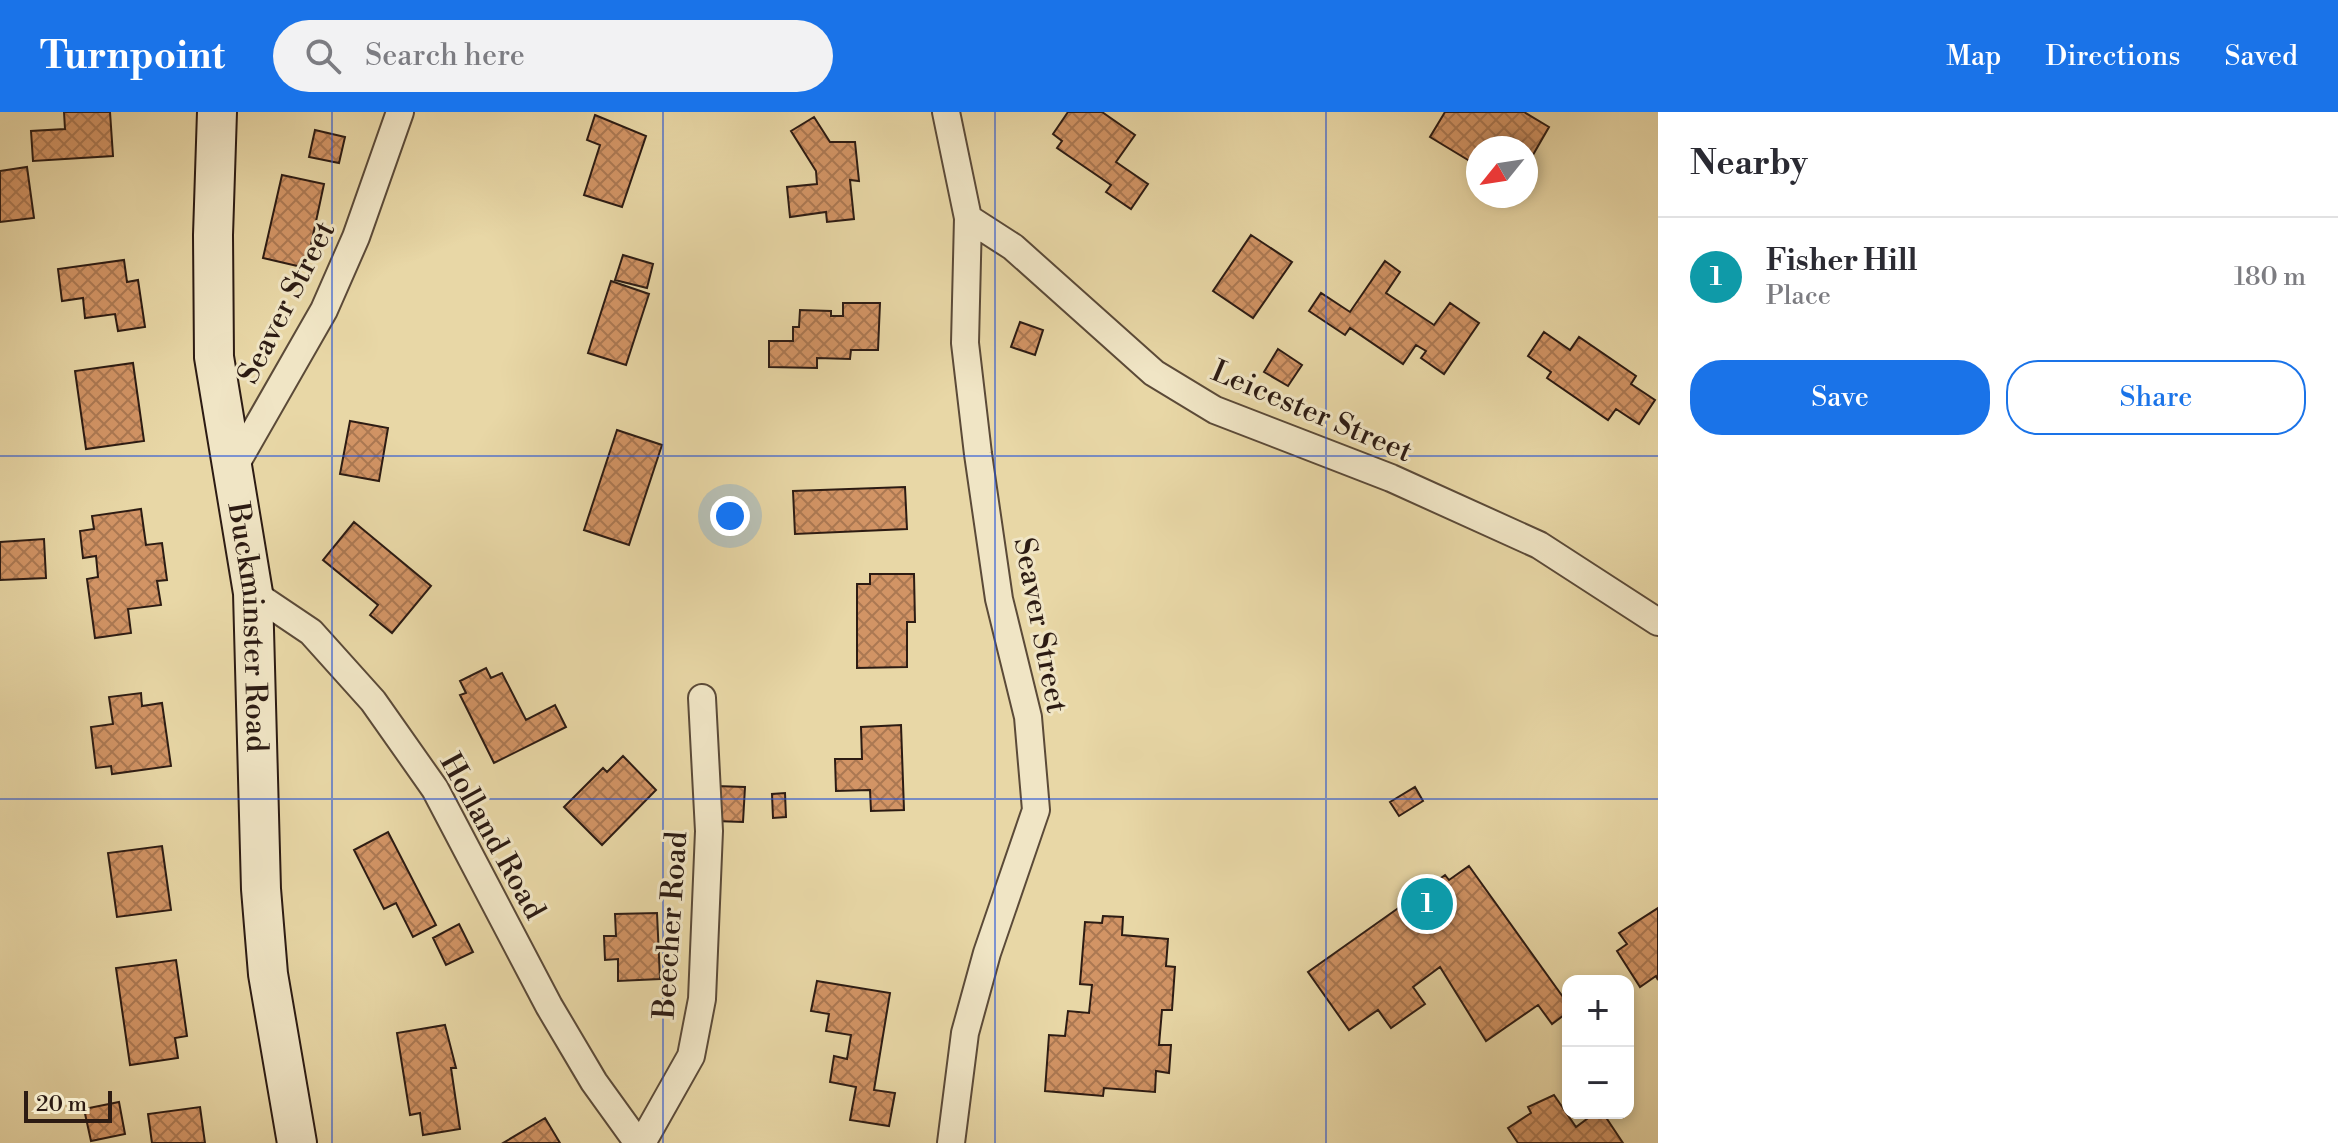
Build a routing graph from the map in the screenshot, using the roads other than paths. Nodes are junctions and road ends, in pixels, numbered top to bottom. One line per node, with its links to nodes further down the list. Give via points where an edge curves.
1 (217, 112): 5 (street, Buckminster Road, via 214,357)
2 (400, 112): 5 (street, Seaver Street, via 324,310)
3 (946, 112): 4 (street, Seaver Street)
4 (968, 218): 7 (street, Leicester Street, via 1013,247 1154,373 1215,410 1391,478 1539,545); 11 (street, Seaver Street, via 965,343 999,599 1028,717 1036,810 965,1033)
5 (233, 469): 6 (street, Buckminster Road)
6 (253, 593): 9 (street, Buckminster Road, via 268,974); 10 (street, Holland Road, via 311,632 373,701 426,776 549,1006 594,1082)
7 (1658, 622)
8 (702, 698): 10 (street, Beecher Road, via 709,831 702,999 691,1056)
9 (297, 1143)
10 (640, 1143)
11 (951, 1143)

